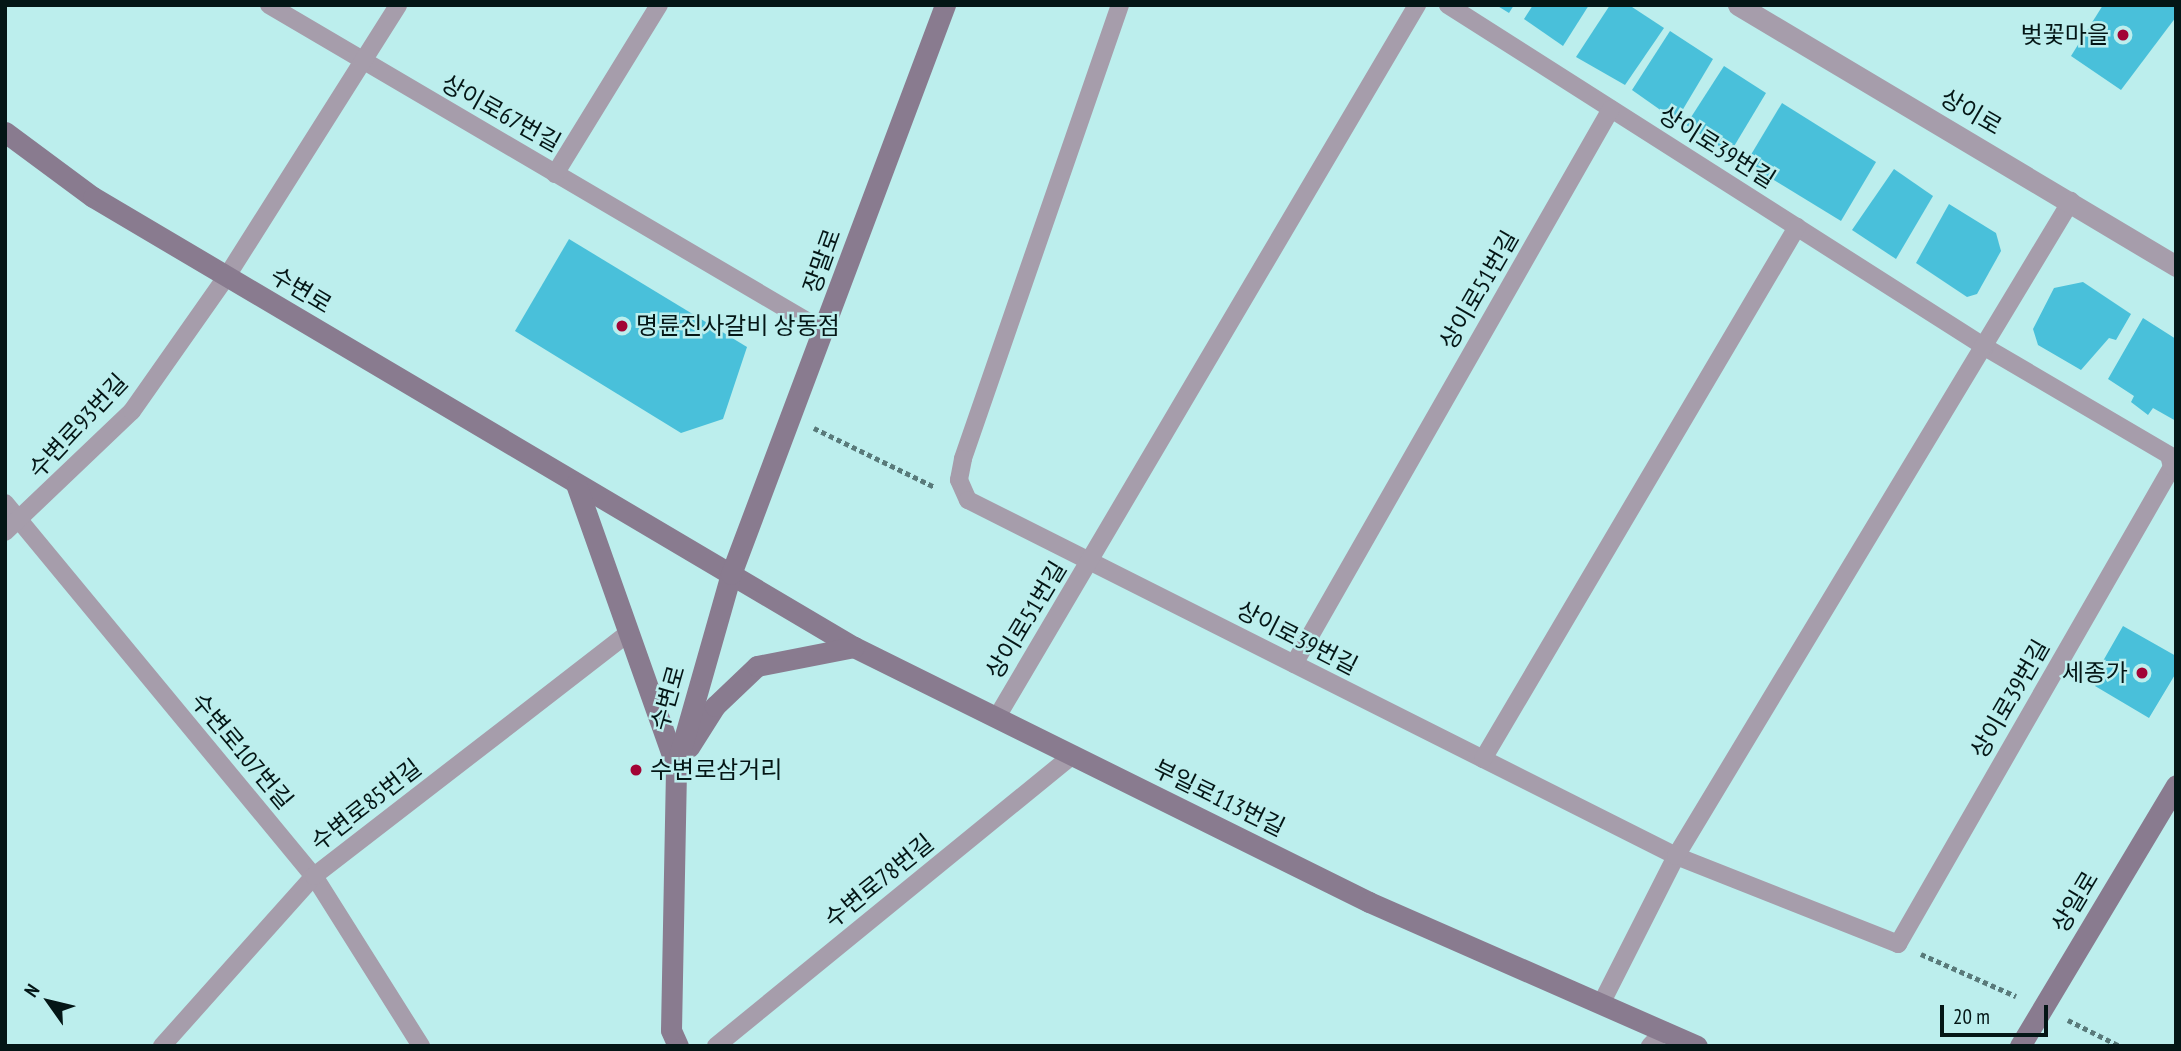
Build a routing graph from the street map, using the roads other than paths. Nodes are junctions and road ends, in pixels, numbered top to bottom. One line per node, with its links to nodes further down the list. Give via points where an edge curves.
1 (269, 5): 9 (lane, 상이로67번길)
2 (398, 5): 9 (lane)
3 (659, 5): 12 (lane, 상이로67번길)
4 (945, 5): 17 (street, 장말로)
5 (1120, 5): 23 (lane, 상이로39번길, via 963,459 965,493)
6 (1417, 5): 23 (lane, 상이로51번길)
7 (1448, 5): 10 (lane)
8 (1738, 5): 13 (street, 상이로)
9 (363, 61): 12 (lane, 상이로67번길); 16 (lane)
10 (1611, 109): 14 (lane, 상이로39번길); 27 (lane, 상이로51번길)
11 (5, 132): 16 (street, 수변로, via 93,197)
12 (555, 174): 17 (lane)
13 (2071, 201): 15 (street, 상이로); 18 (lane)
14 (1797, 227): 18 (lane, 상이로39번길); 30 (lane)
15 (2176, 266)
16 (227, 276): 19 (street, 수변로); 21 (lane, 수변로93번길, via 132,411)
17 (824, 331): 24 (street, 장말로)
18 (1986, 347): 33 (lane); 33 (lane, 상이로39번길, via 2169,455 2172,467 1898,944)
19 (576, 484): 24 (street, 수변로); 25 (street, 수변로)
20 (5, 503): 21 (lane, 수변로107번길)
21 (21, 521): 22 (lane, 수변로93번길); 34 (lane, 수변로107번길)
22 (5, 533)
23 (1090, 561): 27 (lane, 상이로39번길); 28 (lane, 상이로51번길)
24 (731, 574): 26 (street, 부일로113번길); 31 (street, 수변로)
25 (628, 633): 31 (street, 수변로); 34 (lane, 수변로85번길)
26 (853, 647): 28 (street, 부일로113번길); 31 (street, via 757,666 715,706)
27 (1294, 664): 30 (lane, 상이로39번길)
28 (997, 718): 29 (street, 부일로113번길)
29 (1073, 755): 35 (street, 부일로113번길, via 1369,902); 40 (lane, 수변로78번길)
30 (1483, 759): 33 (lane, 상이로39번길)
31 (676, 767): 39 (street, 수변로, via 671,1030)
32 (2176, 785): 42 (street, 상일로)
33 (1676, 856): 35 (lane)
34 (314, 876): 37 (lane, 수변로85번길); 38 (lane, 수변로107번길)
35 (1601, 1004): 36 (street, 부일로113번길)
36 (1657, 1038): 41 (street, 부일로113번길)
37 (162, 1046)
38 (421, 1046)
39 (678, 1046)
40 (716, 1046)
41 (1697, 1046)
42 (2020, 1046)

